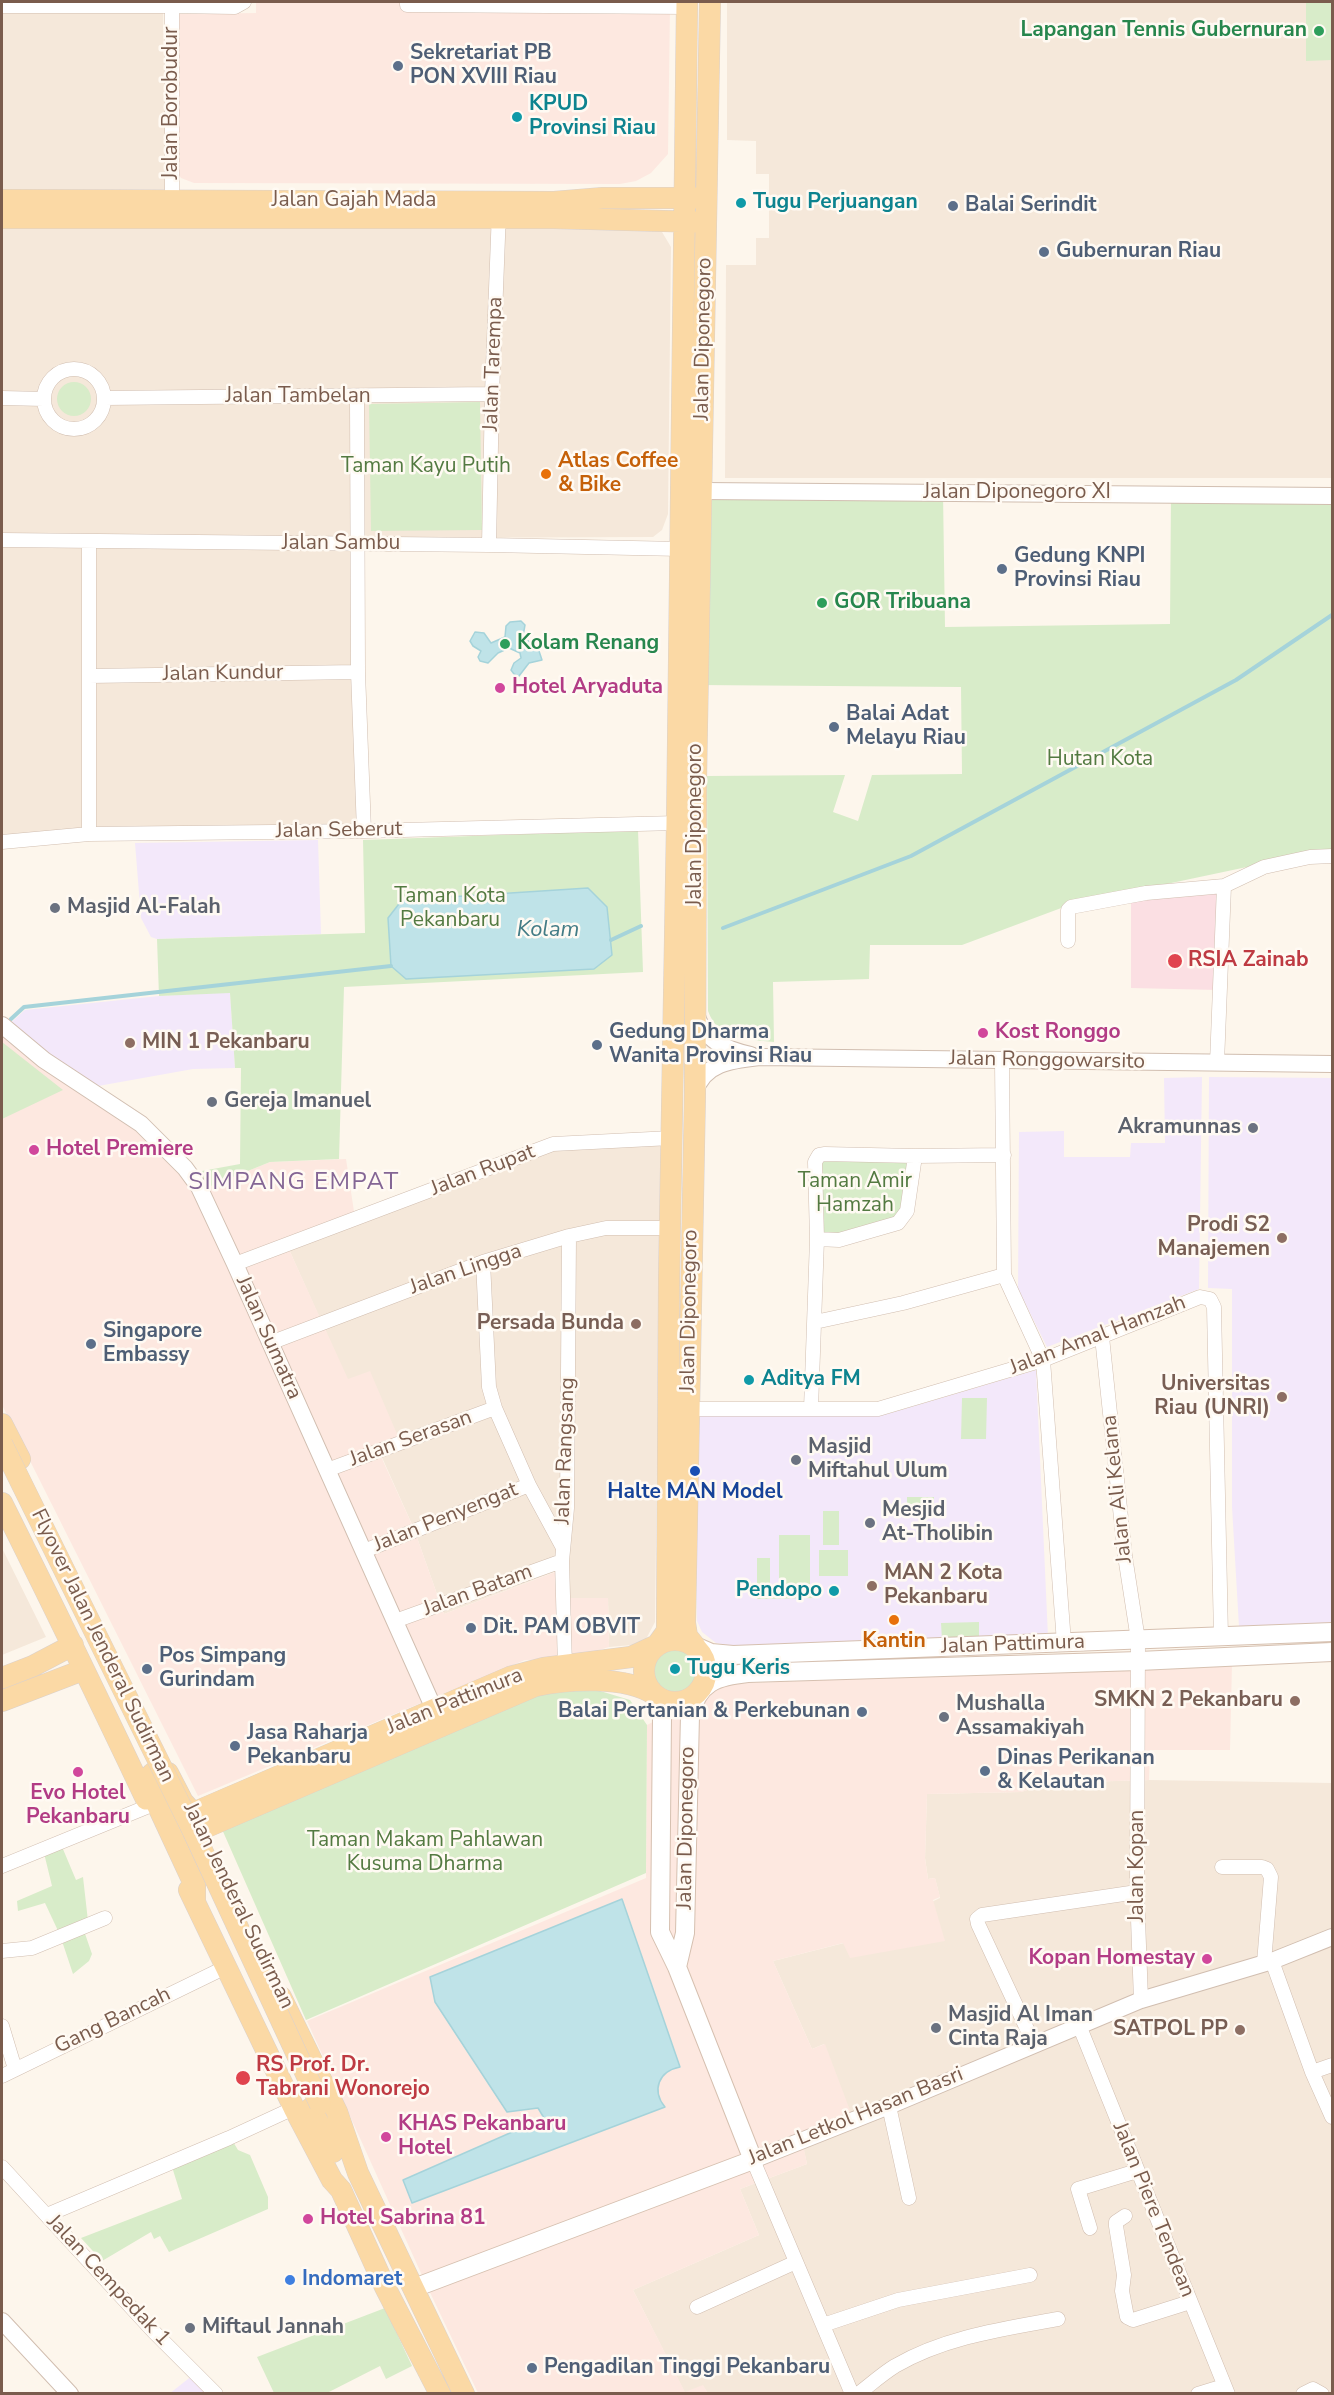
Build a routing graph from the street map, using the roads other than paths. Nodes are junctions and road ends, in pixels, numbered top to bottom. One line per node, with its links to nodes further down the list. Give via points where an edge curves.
1 (244, 2): 7 (street, Jalan Borobudur, via 235,6)
2 (407, 2): 4 (street)
3 (710, 2): 8 (main road, Jalan Diponegoro)
4 (525, 3): 5 (street)
5 (687, 4): 8 (main road, Jalan Diponegoro)
6 (2, 6): 7 (street, Jalan Borobudur)
7 (172, 6): 10 (street, Jalan Borobudur)
8 (696, 198): 11 (main road, Jalan Gajah Mada); 12 (main road, Jalan Diponegoro)
9 (8, 209): 10 (main road, Jalan Gajah Mada)
10 (172, 209): 11 (main road, Jalan Gajah Mada)
11 (499, 210): 12 (main road, Jalan Gajah Mada); 13 (street, Jalan Tarempa)
12 (696, 222): 18 (main road, Jalan Diponegoro); 24 (main road, Jalan Diponegoro)
13 (492, 394): 14 (street, Jalan Tambelan); 23 (street, Jalan Tarempa)
14 (357, 397): 16 (street, Jalan Tambelan); 22 (street)
15 (2, 398): 17 (street)
16 (104, 398): 17 (street, via 97,380 79,369 59,373 51,380); 17 (street, via 103,408 92,423 74,429 56,423)
17 (44, 399)
18 (702, 491): 19 (street, Jalan Diponegoro XI); 25 (main road, Jalan Diponegoro)
19 (1332, 496)
20 (2, 540): 21 (street, Jalan Sambu)
21 (89, 542): 22 (street, Jalan Sambu); 27 (street)
22 (359, 544): 23 (street, Jalan Sambu); 26 (street)
23 (489, 545): 24 (street, Jalan Sambu)
24 (681, 549): 25 (main road, Jalan Diponegoro)
25 (689, 642): 28 (main road, Jalan Diponegoro); 35 (main road, Jalan Diponegoro)
26 (358, 672): 27 (street, Jalan Kundur); 29 (street)
27 (89, 676): 30 (street)
28 (677, 823): 29 (street, Jalan Seberut); 42 (main road, Jalan Diponegoro)
29 (364, 831): 30 (street, Jalan Seberut)
30 (89, 834): 31 (street, Jalan Seberut)
31 (2, 842)
32 (1332, 856): 33 (street, via 1264,867)
33 (1224, 886): 34 (street, via 1146,893 1071,907); 39 (street)
34 (1068, 941)
35 (695, 1013): 37 (street, Jalan Ronggowarsito, via 711,1039 737,1052); 41 (main road, Jalan Diponegoro)
36 (2, 1024): 49 (street, Jalan Sumatra, via 44,1060 141,1124 185,1168 199,1187)
37 (761, 1057): 38 (street, Jalan Ronggowarsito); 41 (street, Jalan Ronggowarsito, via 717,1065 703,1076)
38 (1002, 1061): 39 (street, Jalan Ronggowarsito); 43 (street)
39 (1217, 1063): 40 (street, Jalan Ronggowarsito)
40 (1332, 1064)
41 (695, 1093): 52 (main road, Jalan Diponegoro)
42 (671, 1138): 45 (main road, Jalan Diponegoro); 49 (street, Jalan Rupat, via 553,1144)
43 (1004, 1155): 44 (street); 50 (street)
44 (915, 1156): 47 (street, via 907,1211 898,1223 839,1240); 47 (street, via 819,1155 815,1162)
45 (670, 1228): 46 (street, Jalan Lingga, via 606,1228); 51 (main road, Jalan Diponegoro)
46 (569, 1236): 48 (street, Jalan Lingga); 68 (street, Jalan Rangsang, via 567,1509)
47 (816, 1239): 53 (street)
48 (483, 1262): 55 (street, Jalan Lingga); 57 (street, via 489,1387)
49 (235, 1264): 55 (street, Jalan Sumatra)
50 (1004, 1275): 53 (street); 56 (street)
51 (669, 1280): 52 (main road); 78 (main road, Jalan Diponegoro, via 668,1623)
52 (690, 1280): 58 (main road, Jalan Diponegoro)
53 (815, 1322): 59 (street)
54 (1102, 1337): 56 (street, Jalan Amal Hamzah); 73 (street, Jalan Amal Hamzah, via 1200,1297 1210,1299 1214,1307); 74 (street, Jalan Ali Kelana)
55 (270, 1343): 63 (street, Jalan Sumatra)
56 (1043, 1360): 59 (street, Jalan Amal Hamzah, via 878,1409); 76 (street)
57 (495, 1408): 63 (street, Jalan Serasan); 65 (street)
58 (688, 1409): 59 (street, Jalan Amal Hamzah); 79 (main road, Jalan Diponegoro, via 686,1623 689,1640)
59 (811, 1409)
60 (2, 1424): 62 (main road, Jalan Jenderal Sudirman)
61 (2, 1444): 110 (main road, Flyover Jalan Jenderal Sudirman, bridge, via 193,1831)
62 (25, 1469): 66 (main road, via 47,1529 44,1539 33,1542 27,1538); 75 (main road, Jalan Jenderal Sudirman)
63 (327, 1470): 69 (street, Jalan Sumatra)
64 (2, 1472): 110 (main road, Flyover Jalan Jenderal Sudirman, via 176,1826)
65 (529, 1485): 68 (street); 69 (street, Jalan Penyengat)
66 (2, 1495)
67 (2, 1503): 77 (main road, Jalan Jenderal Sudirman)
68 (562, 1546): 70 (street, Jalan Rangsang)
69 (364, 1551): 71 (street, Jalan Sumatra)
70 (562, 1561): 71 (street, Jalan Batam); 82 (street, Jalan Rangsang)
71 (395, 1621): 88 (street, Jalan Sumatra)
72 (1332, 1632): 73 (main road, Jalan Pattimura)
73 (1221, 1637): 74 (main road, Jalan Pattimura)
74 (1138, 1640): 76 (main road, Jalan Pattimura); 81 (street, Jalan Ali Kelana)
75 (101, 1643): 77 (main road); 83 (main road); 90 (main road, Jalan Jenderal Sudirman, via 118,1658)
76 (1064, 1643): 79 (main road, Jalan Pattimura, via 733,1655)
77 (73, 1645): 83 (main road, Jalan Jenderal Sudirman); 84 (main road)
78 (657, 1645): 79 (main road, via 676,1640); 82 (main road, Jalan Pattimura, via 632,1657); 86 (main road, via 646,1659 644,1669)
79 (695, 1647): 85 (main road, via 707,1669)
80 (1332, 1652): 81 (main road, Jalan Pattimura)
81 (1138, 1661): 85 (main road, Jalan Pattimura, via 748,1673 718,1679); 93 (street, Jalan Kopan)
82 (565, 1666): 88 (main road, Jalan Pattimura, via 521,1673)
83 (84, 1670): 87 (main road); 89 (main road, Jalan Jenderal Sudirman)
84 (2, 1678)
85 (700, 1690): 86 (main road, via 680,1702); 100 (main road, Jalan Diponegoro, via 690,1715 685,1933)
86 (655, 1695): 88 (main road, Jalan Pattimura, via 626,1683 546,1684); 100 (main road, Jalan Diponegoro, via 662,1716 660,1932)
87 (2, 1701)
88 (437, 1717): 90 (main road, Jalan Pattimura)
89 (149, 1806): 91 (street); 94 (main road, Jalan Jenderal Sudirman)
90 (198, 1821): 94 (main road, via 168,1773 156,1771 150,1776 149,1787 195,1886); 115 (main road, Jalan Jenderal Sudirman, via 337,2112)
91 (2, 1866)
92 (1222, 1867): 98 (street, via 1262,1867 1271,1877)
93 (1137, 1892): 101 (street, Jalan Kopan); 104 (street, via 982,1915 977,1919)
94 (195, 1902): 99 (main road, Jalan Jenderal Sudirman)
95 (105, 1918): 97 (street, via 32,1948)
96 (1332, 1937): 98 (street, Jalan Letkol Hasan Basri)
97 (2, 1951)
98 (1268, 1962): 101 (street, Jalan Letkol Hasan Basri); 107 (street)
99 (226, 1967): 106 (street, Gang Bancah); 110 (main road, Jalan Jenderal Sudirman)
100 (676, 1967): 112 (main road, Jalan Diponegoro)
101 (1141, 2000): 102 (street, Jalan Letkol Hasan Basri)
102 (1078, 2025): 104 (street, Jalan Letkol Hasan Basri); 114 (street, Jalan Piere Tendean)
103 (2, 2026): 106 (street)
104 (1034, 2044): 109 (street, Jalan Letkol Hasan Basri)
105 (1332, 2065): 107 (street)
106 (15, 2069): 108 (street, Gang Bancah)
107 (1312, 2072): 111 (street)
108 (2, 2076)
109 (889, 2106): 112 (street, Jalan Letkol Hasan Basri); 116 (street)
110 (308, 2107): 115 (main road, Flyover Jalan Jenderal Sudirman); 117 (street, via 174,2159); 131 (main road, Flyover Jalan Jenderal Sudirman, via 342,2172 341,2190 385,2287)
111 (1332, 2117)
112 (753, 2160): 120 (street); 122 (main road, Jalan Letkol Hasan Basri)
113 (2, 2167): 117 (street, Jalan Cempedak 1)
114 (1137, 2171): 119 (street, via 1078,2189); 123 (street, Jalan Piere Tendean)
115 (358, 2173): 122 (main road, Jalan Jenderal Sudirman)
116 (909, 2198)
117 (47, 2215): 130 (street, Jalan Cempedak 1)
118 (1125, 2216): 123 (street, via 1116,2226 1127,2317 1134,2320)
119 (1090, 2228)
120 (796, 2262): 124 (street); 127 (street)
121 (1030, 2275): 127 (street, via 898,2300)
122 (414, 2288): 132 (main road, Jalan Jenderal Sudirman)
123 (1190, 2302): 128 (street, Jalan Piere Tendean)
124 (697, 2307)
125 (1058, 2319): 134 (street, via 979,2334 934,2349 896,2366)
126 (2, 2321): 129 (street)
127 (823, 2325): 133 (street)
128 (1226, 2390): 135 (street)
129 (70, 2394)
130 (216, 2394)
131 (440, 2394)
132 (464, 2394)
133 (852, 2394)
134 (858, 2394)
135 (1198, 2394)
136 (1303, 2394): 137 (street, via 1312,2389)
137 (1322, 2394)

